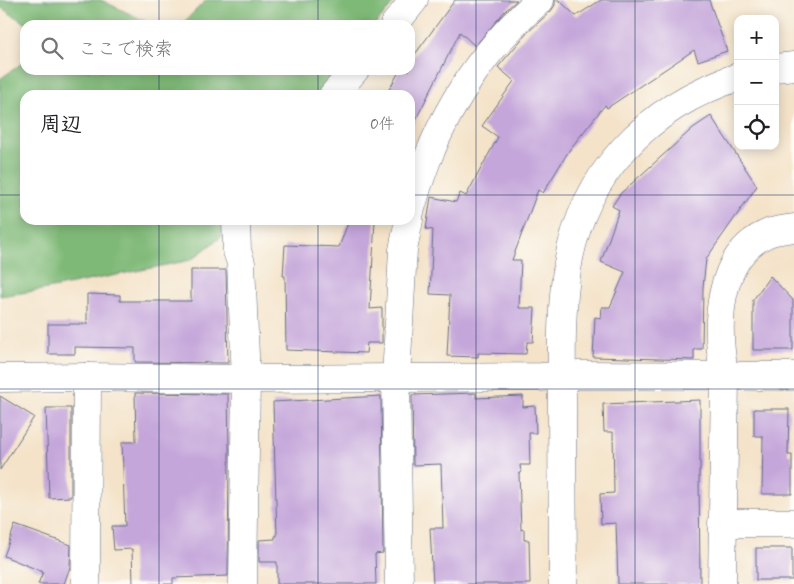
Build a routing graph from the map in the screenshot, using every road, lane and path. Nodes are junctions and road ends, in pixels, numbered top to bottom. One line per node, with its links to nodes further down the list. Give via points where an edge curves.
1 (414, 0): 3 (street)
2 (540, 0): 9 (street, via 498,40 453,102)
3 (398, 20)
4 (794, 66): 5 (street)
5 (779, 68)
6 (351, 75): 8 (street)
7 (734, 78): 14 (street, via 686,98 662,114 619,154 600,180 585,208 567,270)
8 (337, 90)
9 (415, 195)
10 (236, 225): 19 (street)
11 (407, 225): 18 (street)
12 (794, 228): 16 (street, via 772,232 759,239 737,258 729,272 722,302 720,352)
13 (87, 376): 17 (street); 19 (street); 22 (street)
14 (562, 376): 16 (street); 18 (street); 25 (street)
15 (794, 376): 16 (street)
16 (725, 377): 20 (street)
17 (0, 378)
18 (396, 378): 19 (street); 24 (street)
19 (246, 379): 23 (street)
20 (722, 523): 21 (street); 26 (street)
21 (794, 523)
22 (86, 584)
23 (243, 584)
24 (399, 584)
25 (563, 584)
26 (722, 584)

